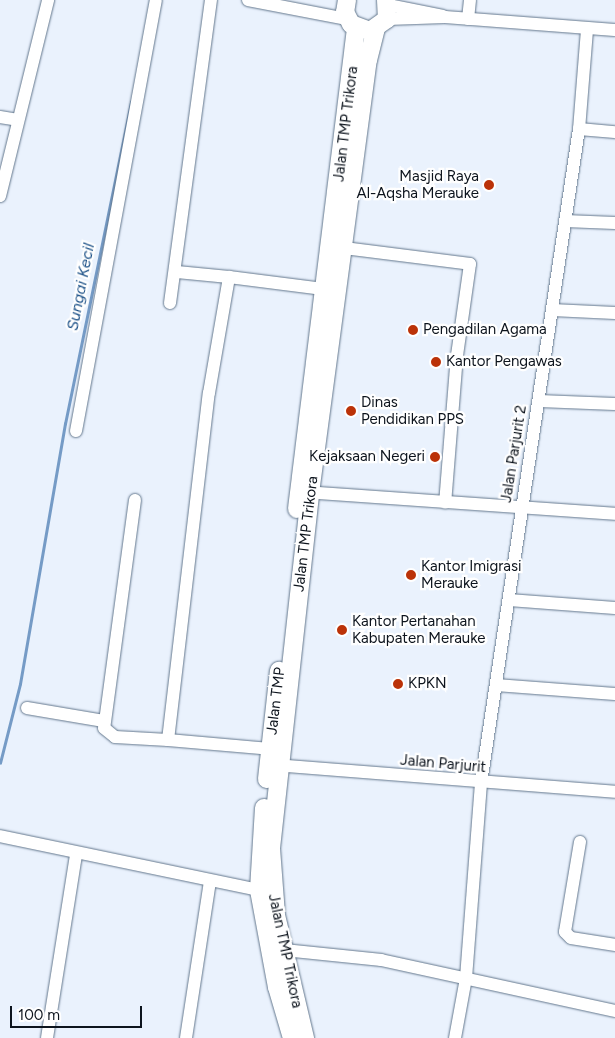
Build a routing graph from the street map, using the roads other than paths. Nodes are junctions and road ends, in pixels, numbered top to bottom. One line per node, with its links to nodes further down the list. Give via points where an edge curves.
1 (48, 0): 15 (street)
2 (156, 0): 30 (street)
3 (211, 0): 22 (street)
4 (248, 0): 8 (street)
5 (305, 0): 8 (street)
6 (347, 0): 11 (highway, Jalan TMP Trikora)
7 (470, 0): 10 (street)
8 (284, 4): 11 (street)
9 (384, 14): 10 (street); 11 (highway); 21 (highway, Jalan TMP Trikora, via 368,60)
10 (468, 18): 12 (street)
11 (352, 24): 21 (highway, Jalan TMP Trikora)
12 (587, 30): 13 (street); 16 (street, Jalan Parjurit 2)
13 (615, 30)
14 (0, 117): 15 (street)
15 (18, 120): 18 (street)
16 (579, 130): 17 (street); 19 (street, Jalan Parjurit 2)
17 (615, 132)
18 (0, 196)
19 (565, 221): 20 (street); 26 (street, Jalan Parjurit 2)
20 (615, 223)
21 (338, 259): 24 (highway, Jalan TMP Trikora); 31 (highway, Jalan TMP Trikora); 33 (street, via 470,264 457,355)
22 (177, 272): 23 (street); 25 (street)
23 (229, 278): 24 (street); 43 (street, via 209,393)
24 (323, 289): 31 (highway, Jalan TMP Trikora)
25 (170, 303)
26 (552, 310): 27 (street); 28 (street, Jalan Parjurit 2)
27 (615, 313)
28 (538, 401): 29 (street); 34 (street, Jalan Parjurit 2)
29 (615, 404)
30 (76, 432)
31 (304, 492): 33 (street); 38 (highway, Jalan TMP Trikora); 44 (highway, Jalan TMP Trikora)
32 (135, 500): 42 (street)
33 (445, 503): 34 (street)
34 (523, 507): 35 (street); 36 (street, Jalan Parjurit 2)
35 (615, 514)
36 (509, 600): 37 (street); 39 (street, Jalan Parjurit 2)
37 (615, 608)
38 (283, 637): 44 (highway, Jalan TMP)
39 (496, 685): 40 (street); 45 (street, Jalan Parjurit 2)
40 (615, 694)
41 (28, 708): 42 (street)
42 (104, 721): 43 (street, Jalan Parjurit, via 107,734 115,737)
43 (168, 740): 44 (street, Jalan Parjurit)
44 (273, 760): 45 (street, Jalan Parjurit); 51 (highway, Jalan TMP Trikora); 53 (highway, Jalan TMP Trikora, via 272,888)
45 (481, 783): 46 (street, Jalan Parjurit); 54 (street, Jalan Parjurit 2)
46 (615, 792)
47 (0, 836): 49 (street)
48 (580, 842): 52 (street, via 565,932 571,938)
49 (76, 855): 50 (street); 56 (street)
50 (210, 881): 51 (street); 57 (street)
51 (259, 890): 58 (highway, Jalan TMP Trikora, via 277,987)
52 (615, 945)
53 (284, 950): 54 (street, via 356,956); 59 (highway, Jalan TMP Trikora)
54 (466, 978): 55 (street); 60 (street, Jalan Parjurit 2)
55 (615, 1011)
56 (46, 1038)
57 (186, 1038)
58 (292, 1038)
59 (305, 1038)
60 (455, 1038)

